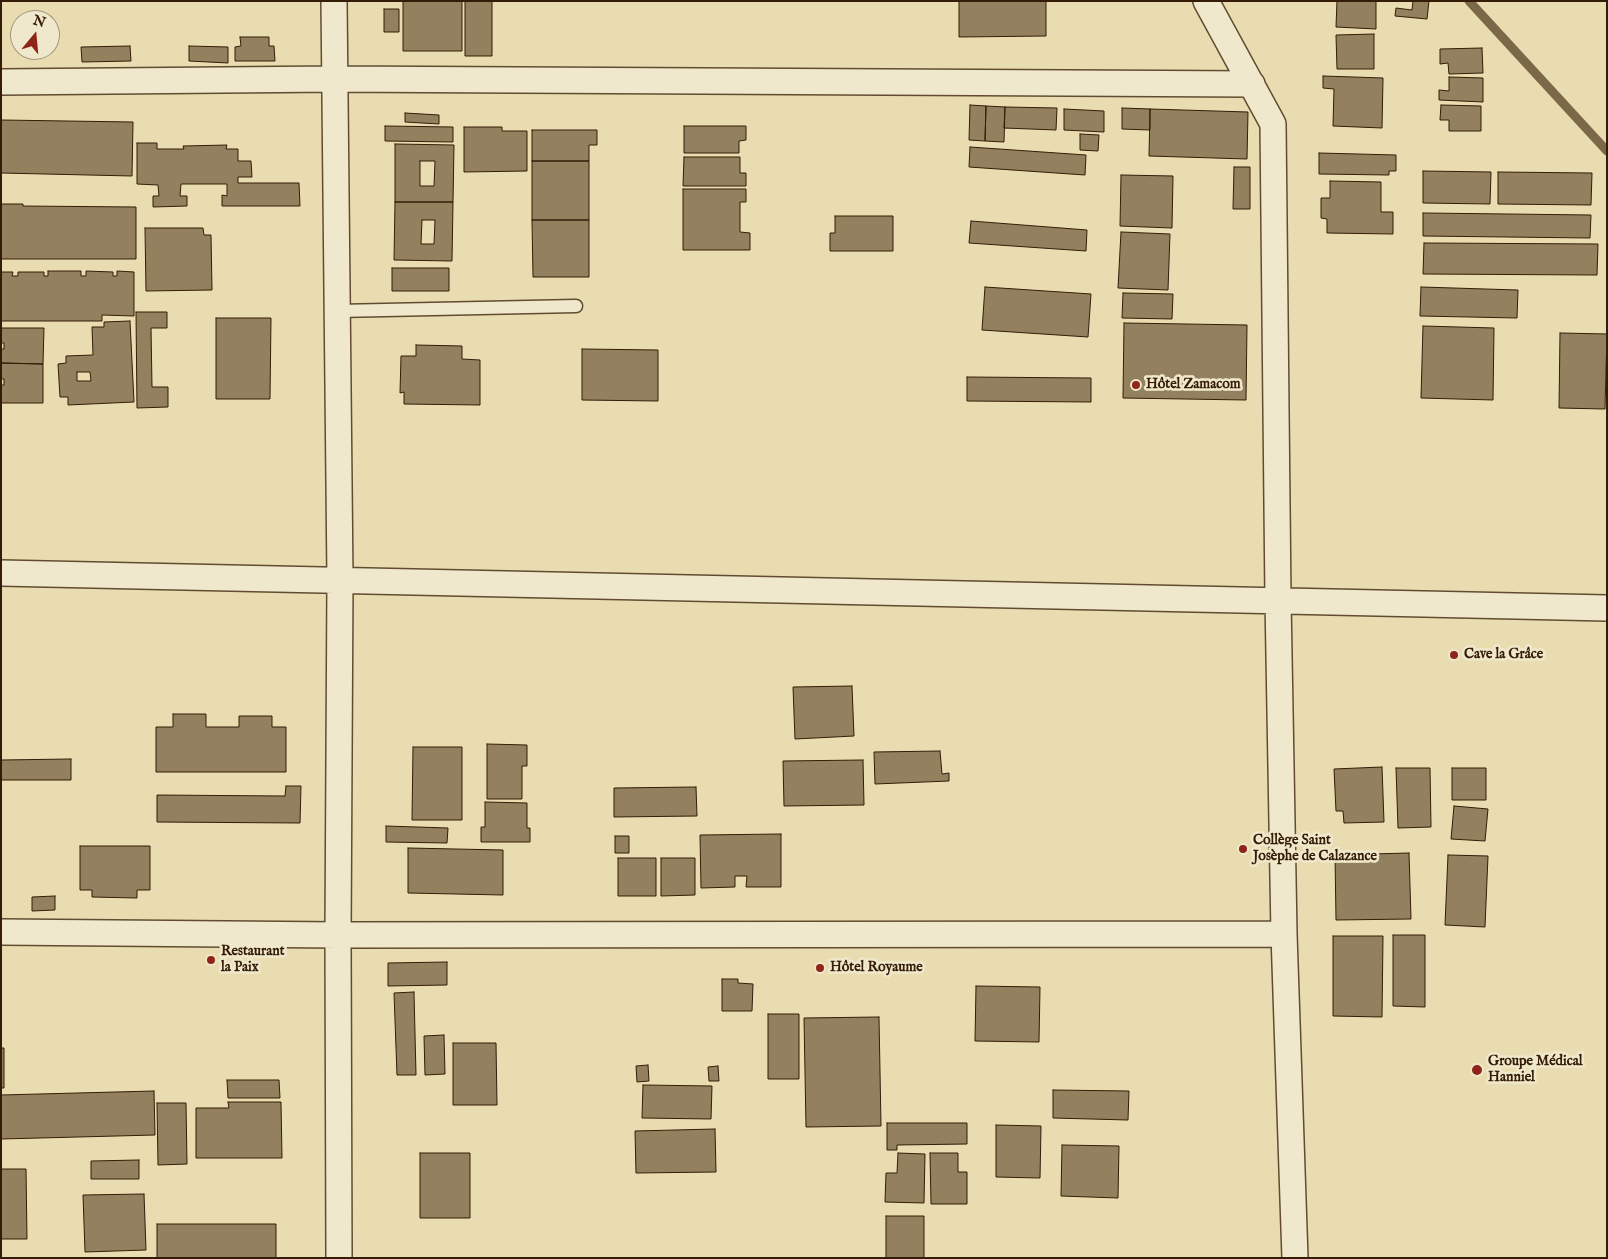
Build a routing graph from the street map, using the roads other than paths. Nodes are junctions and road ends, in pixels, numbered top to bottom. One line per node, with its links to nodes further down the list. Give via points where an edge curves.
1 (334, 1): 3 (street)
2 (1206, 1): 5 (street)
3 (334, 79): 4 (street); 5 (street); 7 (street)
4 (1, 82)
5 (1252, 84): 10 (street, via 1273,124)
6 (576, 306): 7 (lane)
7 (337, 311): 9 (street)
8 (1, 573): 9 (street)
9 (340, 580): 10 (street); 14 (street)
10 (1278, 600): 11 (street); 13 (street)
11 (1607, 608)
12 (1, 932): 14 (street)
13 (1284, 934): 14 (street); 16 (street)
14 (338, 936): 15 (street)
15 (339, 1258)
16 (1295, 1258)

